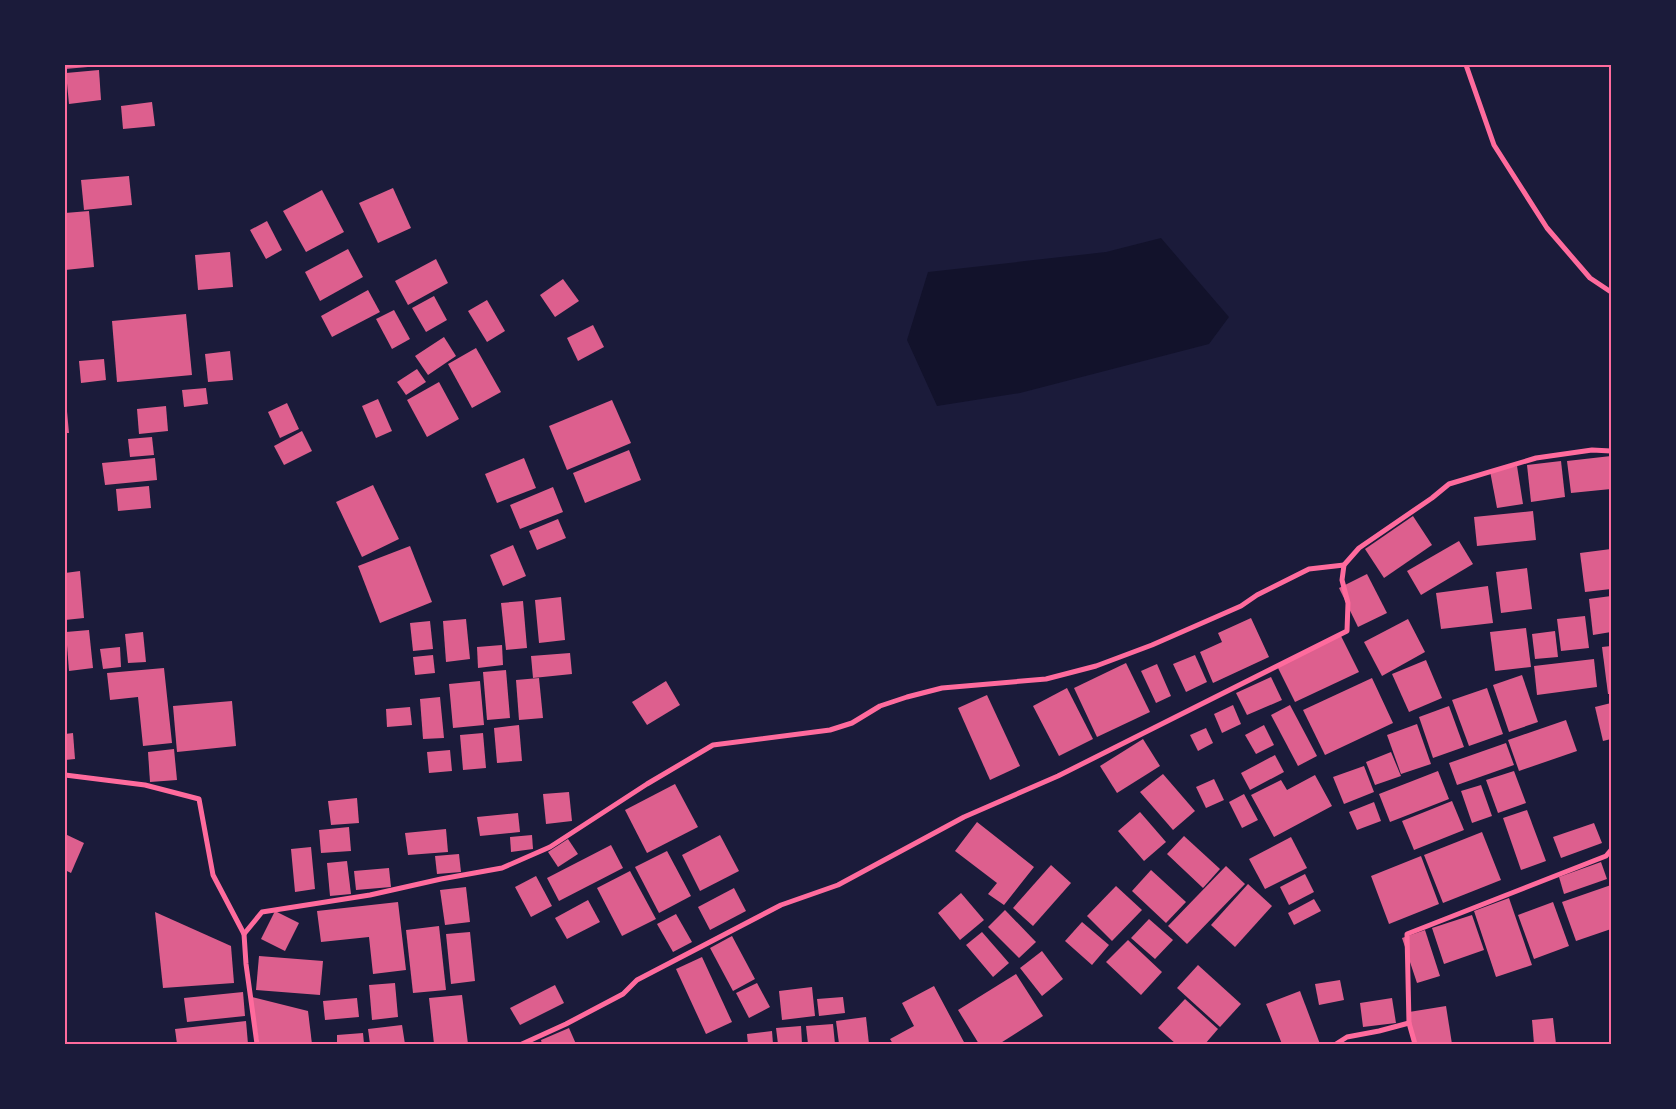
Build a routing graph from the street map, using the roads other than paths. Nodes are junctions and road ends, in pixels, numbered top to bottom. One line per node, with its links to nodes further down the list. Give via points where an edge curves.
1 (1466, 65): 2 (street, via 1494,145 1547,228 1590,278)
2 (1611, 292)
3 (1611, 451): 4 (street, via 1592,450 1536,458 1449,484 1359,548)
4 (1344, 565): 7 (street, via 1309,569 1241,606 1096,666 1046,679 942,688 880,706 852,723 830,730 713,745 550,847 502,868 370,895 262,912); 10 (street, via 1342,580 1348,604 1347,631 1058,776 964,817 838,885 781,905 637,980 623,994)
5 (65, 775): 7 (street, via 145,785 199,799 214,875)
6 (1611, 850): 8 (street, via 1606,856 1407,934)
7 (244, 934): 9 (street)
8 (1409, 1023): 11 (street, via 1348,1037); 12 (street)
9 (257, 1044)
10 (522, 1044)
11 (1336, 1044)
12 (1416, 1044)

